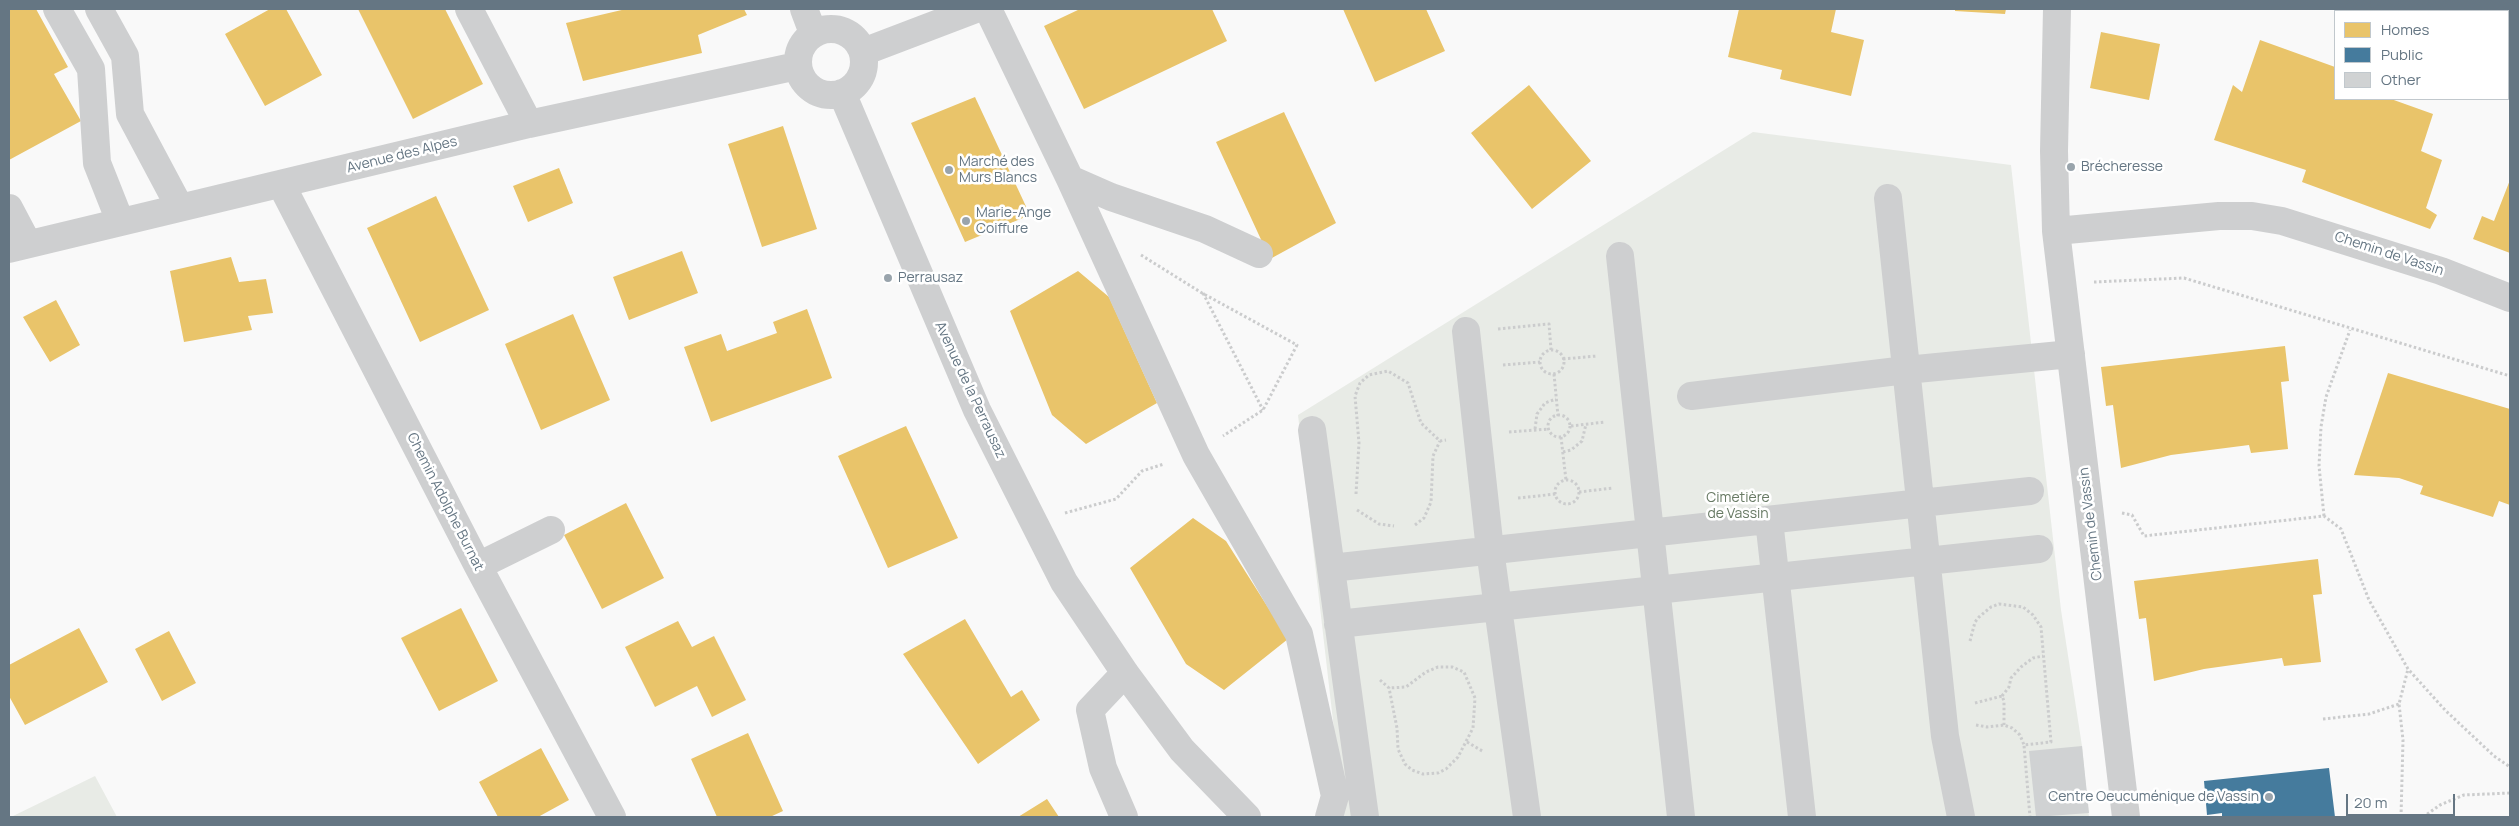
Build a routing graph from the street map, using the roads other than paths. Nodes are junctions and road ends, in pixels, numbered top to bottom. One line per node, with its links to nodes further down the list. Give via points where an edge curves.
1 (57, 9): 17 (street, via 90,69 97,163)
2 (99, 9): 15 (street, via 126,56 130,114)
3 (469, 9): 11 (street)
4 (976, 9): 8 (street)
5 (988, 9): 12 (street)
6 (2057, 9): 18 (street, Chemin de Vassin)
7 (808, 21): 8 (street, via 825,29 849,33); 9 (street)
8 (863, 52): 10 (street, via 864,67 858,81)
9 (797, 66): 10 (street, via 808,87 831,96); 11 (street, Avenue des Alpes)
10 (842, 93): 42 (street, Avenue de la Perrausaz, via 977,410 1064,582)
11 (529, 124): 13 (street, Avenue des Alpes)
12 (1070, 179): 20 (street, via 1111,197 1205,229); 46 (street, via 1196,455 1299,634 1335,796)
13 (281, 184): 15 (street, Avenue des Alpes); 36 (street, Chemin Adolphe Burnat)
14 (1888, 198): 25 (street)
15 (179, 206): 17 (street, Avenue des Alpes)
16 (9, 208): 19 (street)
17 (120, 221): 19 (street, Avenue des Alpes)
18 (2056, 231): 22 (street, Chemin de Vassin, via 2219,216 2252,216 2282,221 2441,271); 24 (street, Chemin de Vassin)
19 (18, 246)
20 (1259, 254)
21 (1620, 256): 32 (street)
22 (2510, 298)
23 (1466, 331): 34 (street)
24 (2070, 354): 25 (street); 52 (street, Chemin de Vassin)
25 (1906, 370): 26 (street); 29 (street)
26 (1692, 396)
27 (1312, 430): 37 (street)
28 (2030, 491): 29 (street)
29 (1920, 503): 30 (street); 35 (street)
30 (1769, 520): 32 (street); 38 (street)
31 (552, 530): 36 (street)
32 (1651, 532): 34 (street); 39 (street)
33 (2038, 549): 35 (street)
34 (1490, 550): 37 (street); 40 (street)
35 (1926, 561): 38 (street); 51 (street, via 1945,736)
36 (478, 566): 43 (street, Chemin Adolphe Burnat)
37 (1331, 568): 41 (street)
38 (1774, 577): 39 (street); 50 (street)
39 (1656, 590): 40 (street); 49 (street)
40 (1498, 606): 41 (street); 48 (street)
41 (1338, 624): 47 (street)
42 (1125, 673): 44 (street, via 1090,710 1103,768); 45 (street, Avenue de la Perrausaz, via 1182,750)
43 (612, 817)
44 (1124, 817)
45 (1247, 817)
46 (1329, 817)
47 (1365, 817)
48 (1527, 817)
49 (1680, 817)
50 (1802, 817)
51 (1961, 817)
52 (2124, 817)

